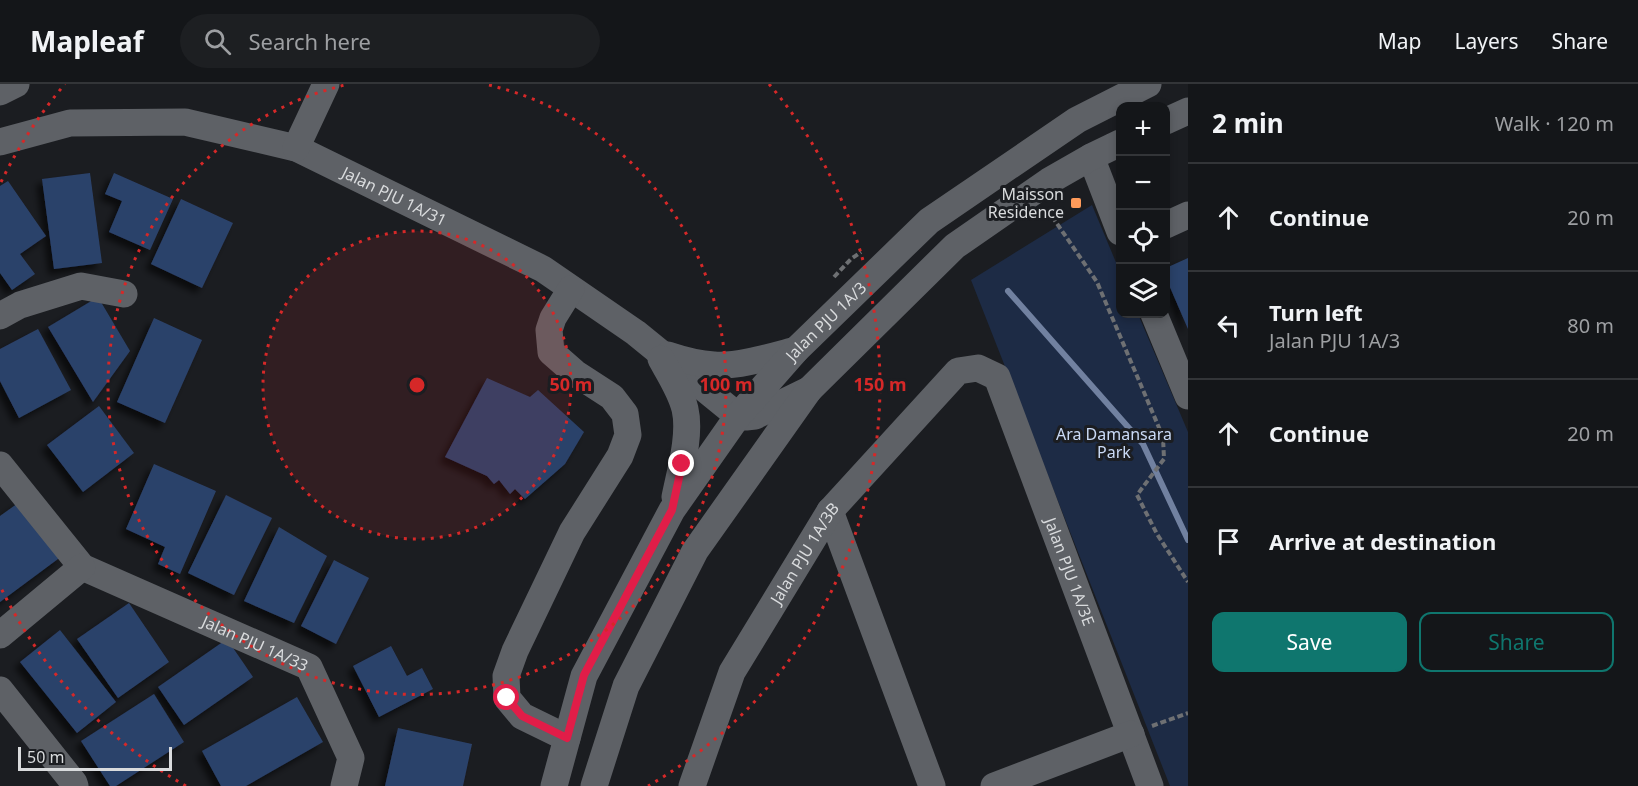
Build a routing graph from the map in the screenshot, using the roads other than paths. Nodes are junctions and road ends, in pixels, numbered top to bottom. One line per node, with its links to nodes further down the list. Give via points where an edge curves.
1 (16, 84): 4 (street)
2 (326, 84): 9 (street)
3 (1148, 84): 18 (street, Jalan PJU 1A/3, via 1077,120 929,221)
4 (0, 92)
5 (1188, 111): 6 (street)
6 (1170, 120)
7 (0, 142): 9 (street, Jalan PJU 1A/31, via 70,123 185,122)
8 (1116, 145): 10 (street)
9 (296, 148): 14 (street, Jalan PJU 1A/31, via 543,269)
10 (1091, 157): 12 (street); 21 (street, via 955,246)
11 (1188, 215): 13 (street)
12 (1116, 222)
13 (1170, 223)
14 (571, 288): 19 (street, Jalan PJU 1A/31); 31 (street, via 549,330 552,352 612,397 625,414 628,435 620,456 572,532 506,676 507,698 522,716)
15 (124, 294): 16 (street, via 81,286 20,304)
16 (0, 316)
17 (1156, 318): 22 (street)
18 (796, 350): 19 (street, via 715,366); 23 (street, Jalan PJU 1A/3)
19 (658, 352): 23 (street, Jalan PJU 1A/31); 25 (street, via 685,410 682,464)
20 (978, 368): 26 (street, Jalan PJU 1A/3B, via 958,371); 30 (street, Jalan PJU 1A/3E, via 997,377)
21 (809, 390): 23 (street, via 755,416); 35 (street, via 695,551 626,686)
22 (1188, 396)
23 (738, 416): 25 (street, Jalan PJU 1A/3)
24 (0, 465): 27 (street, Jalan PJU 1A/33)
25 (672, 510): 31 (street, Jalan PJU 1A/3, via 584,675)
26 (830, 512): 36 (street, Jalan PJU 1A/3B, via 732,672); 37 (street)
27 (82, 567): 28 (street); 33 (street, Jalan PJU 1A/33, via 309,667 351,758)
28 (0, 635)
29 (0, 690): 32 (street)
30 (1131, 734): 38 (street); 39 (street, Jalan PJU 1A/3E)
31 (567, 738): 34 (street, Jalan PJU 1A/3)
32 (75, 786)
33 (344, 786)
34 (554, 786)
35 (594, 786)
36 (692, 786)
37 (932, 786)
38 (994, 786)
39 (1150, 786)

